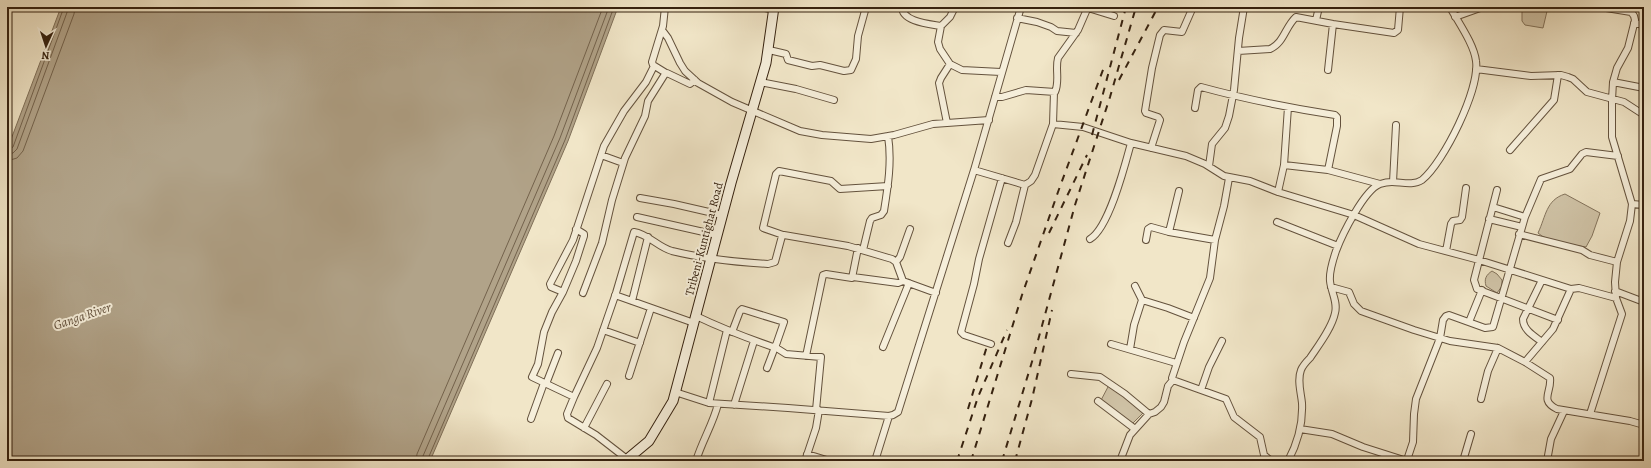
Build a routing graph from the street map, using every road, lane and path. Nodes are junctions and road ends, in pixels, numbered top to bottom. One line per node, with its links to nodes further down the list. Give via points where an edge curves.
1 (664, 7): 26 (street)
2 (760, 7): 16 (street)
3 (866, 7): 28 (street, via 858,36 856,59 851,70 812,66 788,60 786,54)
4 (902, 7): 25 (street, via 904,14 912,19)
5 (955, 7): 25 (street)
6 (1021, 7): 20 (street)
7 (1055, 7): 15 (street)
8 (1193, 7): 56 (street, via 1182,32 1164,30 1160,35 1145,111 1160,120)
9 (1244, 7): 29 (street)
10 (1318, 7): 21 (street)
11 (1400, 7): 23 (street, via 1398,30 1394,33)
12 (1450, 7): 19 (street)
13 (1482, 7): 19 (street)
14 (1600, 7): 17 (street)
15 (1088, 8): 18 (street); 27 (street)
16 (774, 9): 28 (main road, Tribeni-Kuntighat Road)
17 (1629, 9): 22 (street, via 1634,16)
18 (1114, 16)
19 (1455, 17): 32 (street, via 1472,47)
20 (1017, 18): 27 (street, via 1037,22 1057,31); 34 (street)
21 (1316, 20): 23 (street); 29 (street, via 1296,17 1280,42 1273,48)
22 (1634, 23): 24 (street); 39 (street, via 1628,48)
23 (1333, 24): 33 (street)
24 (1644, 25)
25 (941, 26): 30 (street, via 938,44)
26 (662, 30): 31 (street, via 653,57); 37 (street, via 680,63)
27 (1076, 34): 41 (street, via 1058,58 1057,86)
28 (769, 50): 38 (main road, Tribeni-Kuntighat Road)
29 (1238, 51): 42 (street)
30 (950, 64): 34 (street, via 962,70); 51 (street, via 939,83)
31 (654, 66): 35 (street); 58 (street, via 620,119)
32 (1476, 69): 36 (street, via 1531,76); 67 (street, via 1468,101 1446,150 1420,181)
33 (1328, 70)
34 (1001, 72): 43 (street)
35 (666, 73): 37 (street, via 690,84); 60 (street, via 648,101)
36 (1558, 75): 45 (street, via 1573,79 1587,92); 57 (street, via 1554,100)
37 (695, 80): 48 (street, via 732,102)
38 (760, 82): 44 (street, via 796,88); 48 (main road, Tribeni-Kuntighat Road)
39 (1612, 82): 40 (street); 45 (street)
40 (1644, 88)
41 (1054, 92): 43 (street, via 1026,90); 52 (street)
42 (1234, 96): 46 (street); 47 (street, via 1200,88); 62 (street, via 1227,123 1211,148)
43 (995, 97): 50 (street)
44 (834, 100)
45 (1612, 100): 49 (street, via 1624,102); 59 (street, via 1612,137)
46 (1288, 107): 61 (street); 64 (street, via 1337,117)
47 (1195, 108)
48 (753, 110): 54 (street, via 781,124 809,133 871,139); 79 (main road, Tribeni-Kuntighat Road)
49 (1644, 115)
50 (989, 120): 51 (street); 63 (street)
51 (947, 123): 54 (street, via 933,124)
52 (1053, 124): 55 (street, via 1083,126); 69 (street, via 1036,175)
53 (1396, 125): 67 (street)
54 (888, 136): 70 (street, via 891,158)
55 (1131, 143): 56 (street); 93 (street, via 1108,214 1101,228)
56 (1151, 148): 62 (street, via 1186,156)
57 (1510, 150)
58 (601, 155): 60 (street); 86 (street)
59 (1618, 156): 76 (street); 81 (street, via 1586,152 1570,169 1541,179)
60 (624, 163): 114 (street, via 602,243)
61 (1284, 165): 64 (street); 74 (street)
62 (1210, 166): 66 (street)
63 (974, 170): 65 (street); 115 (street)
64 (1328, 170): 68 (street)
65 (1002, 178): 69 (street); 135 (street, via 961,332)
66 (1229, 178): 74 (street, via 1250,181); 95 (street)
67 (1393, 182): 68 (street)
68 (1380, 184): 80 (street, via 1370,192)
69 (1025, 185): 96 (street)
70 (888, 186): 91 (street, via 840,189 831,181 779,171 776,174 763,228); 98 (street, via 884,211 881,216 870,221)
71 (1466, 188): 99 (street, via 1462,217 1451,224)
72 (1497, 190): 78 (street)
73 (1178, 191): 88 (street)
74 (1278, 192): 80 (street)
75 (640, 198): 79 (street)
76 (1632, 204): 77 (street); 103 (street, via 1630,221)
77 (1644, 205)
78 (1493, 207): 81 (street); 83 (street)
79 (722, 215): 90 (main road, Tribeni-Kuntighat Road)
80 (1354, 215): 97 (street); 99 (street, via 1412,242)
81 (1525, 216): 85 (street)
82 (637, 217): 90 (street)
83 (1489, 219): 85 (street); 101 (street)
84 (1277, 222): 97 (street)
85 (1522, 226): 89 (street)
86 (576, 229): 113 (street, via 584,236); 113 (street, via 550,284 551,287)
87 (910, 229): 102 (street)
88 (1169, 232): 94 (street, via 1149,227); 95 (street)
89 (1519, 234): 103 (street); 104 (street)
90 (717, 235): 100 (main road, Tribeni-Kuntighat Road)
91 (783, 235): 98 (street); 100 (street, via 776,259 771,264)
92 (648, 237): 100 (street, via 671,250); 116 (street, via 632,233); 120 (street)
93 (1090, 239)
94 (1146, 240)
95 (1215, 240): 124 (street, via 1210,278)
96 (1008, 243)
97 (1338, 246): 109 (street, via 1330,274)
98 (860, 249): 102 (street); 105 (street)
99 (1446, 251): 101 (street)
100 (711, 259): 125 (main road, Tribeni-Kuntighat Road)
101 (1479, 260): 104 (street); 111 (street, via 1474,280 1477,289)
102 (896, 262): 107 (street)
103 (1617, 262): 112 (street)
104 (1509, 270): 106 (street); 117 (street)
105 (853, 277): 107 (street); 142 (street, via 823,274)
106 (1542, 280): 110 (street); 123 (street)
107 (906, 282): 115 (street); 138 (street)
108 (1135, 286): 119 (street)
109 (1331, 287): 130 (street, via 1350,292 1354,304 1362,311); 168 (street, via 1336,304 1333,320 1300,374)
110 (1571, 289): 118 (street, via 1579,288); 126 (street)
111 (1482, 290): 117 (street); 127 (street)
112 (1615, 291): 118 (street); 121 (street)
113 (563, 292): 149 (street, via 544,332 538,364 532,377)
114 (583, 293)
115 (936, 293): 163 (street, via 899,410 896,414)
116 (615, 295): 120 (street); 128 (street)
117 (1501, 298): 123 (street); 127 (street, via 1493,327 1485,328)
118 (1616, 298): 162 (street, via 1622,314)
119 (1142, 300): 124 (street); 140 (street)
120 (632, 301): 122 (street)
121 (1644, 302)
122 (651, 308): 125 (street); 134 (street)
123 (1527, 308): 126 (street); 133 (street, via 1523,325)
124 (1194, 318): 144 (street)
125 (695, 320): 129 (street); 152 (main road, Tribeni-Kuntighat Road)
126 (1558, 320): 133 (street)
127 (1469, 322): 130 (street, via 1446,316)
128 (603, 330): 134 (street); 153 (street, via 594,356)
129 (730, 331): 131 (street); 137 (street, via 742,309 782,321 784,324); 156 (street)
130 (1440, 338): 139 (street); 179 (street, via 1416,399 1414,442)
131 (754, 341): 137 (street); 158 (street)
132 (1222, 341): 151 (street)
133 (1542, 342): 143 (street)
134 (640, 343): 147 (street)
135 (991, 344)
136 (1111, 344): 140 (street)
137 (776, 347): 142 (street, via 786,354); 145 (street)
138 (883, 347)
139 (1498, 348): 143 (street); 154 (street, via 1488,371)
140 (1130, 349): 144 (street)
141 (558, 353): 149 (street)
142 (806, 356): 159 (street, via 821,358)
143 (1525, 362): 160 (street, via 1550,378 1548,401 1551,406)
144 (1176, 364): 148 (street)
145 (767, 368)
146 (1071, 374): 161 (street, via 1100,377)
147 (629, 376)
148 (1173, 380): 151 (street); 161 (street, via 1168,386 1163,404)
149 (545, 384): 153 (street); 164 (street)
150 (607, 384): 166 (street)
151 (1201, 390): 177 (street, via 1226,399 1234,417 1260,437 1264,455)
152 (675, 392): 156 (street); 171 (main road, Tribeni-Kuntighat Road, via 673,401 649,441)
153 (574, 397): 166 (street, via 567,414 568,418)
154 (1481, 399)
155 (1098, 401): 167 (street)
156 (709, 404): 157 (street)
157 (718, 404): 158 (street); 172 (street, via 714,422 702,443)
158 (734, 405): 159 (street)
159 (818, 410): 163 (street); 170 (street, via 816,428)
160 (1564, 411): 162 (street); 181 (street, via 1551,439)
161 (1149, 414): 167 (street)
162 (1590, 414): 165 (street)
163 (888, 416): 175 (street)
164 (531, 419)
165 (1644, 426)
166 (584, 428): 171 (street)
167 (1135, 429): 176 (street, via 1129,437)
168 (1300, 429): 178 (street); 179 (street, via 1332,434 1363,448)
169 (1471, 434): 180 (street)
170 (807, 454): 173 (street); 174 (street)
171 (626, 460)
172 (696, 461)
173 (805, 461)
174 (830, 461)
175 (875, 461)
176 (1120, 461)
177 (1271, 461)
178 (1288, 461)
179 (1407, 461)
180 (1463, 461)
181 (1547, 461)

